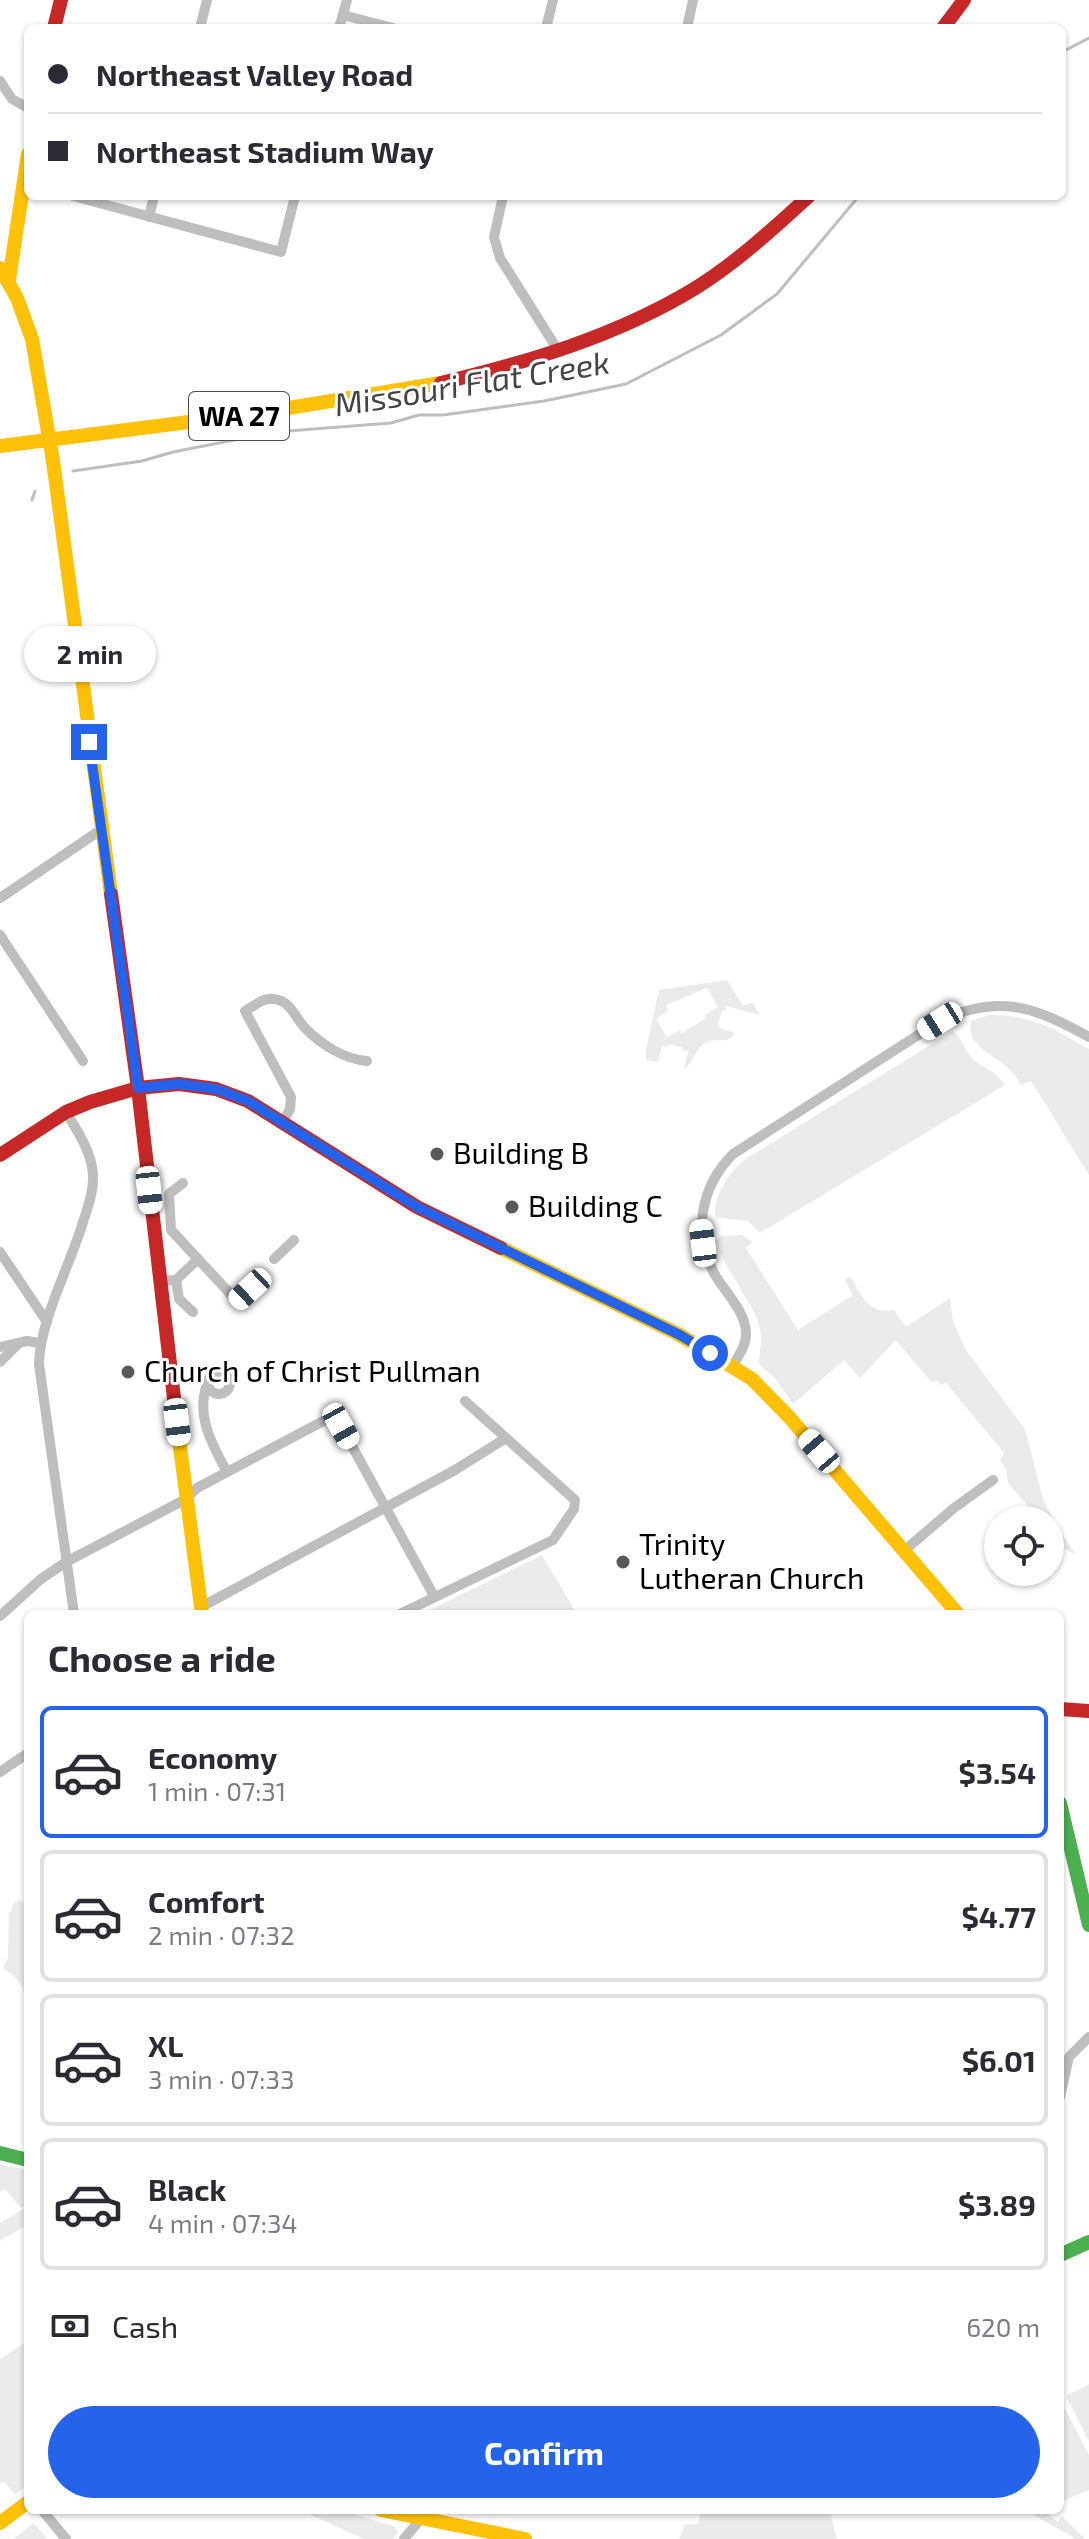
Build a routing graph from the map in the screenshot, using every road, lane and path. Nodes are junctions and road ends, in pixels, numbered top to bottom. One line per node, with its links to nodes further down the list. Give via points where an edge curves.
1 (61, 0): 8 (main road)
2 (207, 0): 9 (street)
3 (347, 0): 7 (street)
4 (553, 0): 12 (street)
5 (693, 0): 13 (street)
6 (964, 0): 14 (main road)
7 (343, 15): 10 (street); 11 (street)
8 (55, 24)
9 (201, 24)
10 (340, 24)
11 (378, 24)
12 (547, 24)
13 (688, 24)
14 (946, 24)
15 (0, 81): 16 (street)
16 (24, 106)
17 (24, 192): 24 (main road)
18 (87, 200): 23 (street)
19 (153, 200): 23 (street)
20 (294, 200): 23 (street, via 281,252)
21 (502, 200): 25 (street, via 494,237 500,258)
22 (804, 200): 25 (main road, WA 27, via 744,253 681,296)
23 (149, 217)
24 (5, 274): 26 (main road, via 32,339)
25 (559, 352): 26 (main road, WA 27, via 426,387)
26 (50, 441): 27 (main road, WA 27); 28 (main road)
27 (0, 446)
28 (102, 829): 29 (street); 34 (main road)
29 (0, 898)
30 (0, 935): 32 (street)
31 (1089, 1037): 52 (street, via 1024,1007 988,1005 955,1013 733,1154 714,1177 701,1226 710,1267 746,1328)
32 (83, 1061)
33 (367, 1061): 36 (street, via 344,1057 306,1029 280,1000 266,999 245,1011 291,1097)
34 (138, 1088): 35 (main road); 36 (main road, via 179,1084 216,1089); 45 (main road)
35 (66, 1112): 37 (main road); 47 (street, via 89,1153 92,1187)
36 (283, 1121): 52 (main road, via 417,1207)
37 (0, 1155)
38 (183, 1183): 41 (street, via 169,1194 171,1230)
39 (294, 1240): 42 (street)
40 (0, 1252): 47 (street)
41 (198, 1259): 43 (street, via 237,1301); 44 (street)
42 (274, 1259)
43 (262, 1277)
44 (176, 1280): 45 (street); 46 (street, via 179,1299)
45 (159, 1281): 58 (main road)
46 (193, 1312)
47 (47, 1322): 49 (street)
48 (19, 1343): 49 (street); 50 (street); 51 (street)
49 (40, 1343): 61 (street, via 39,1374)
50 (0, 1347)
51 (0, 1362)
52 (733, 1366): 60 (main road, via 770,1395)
53 (209, 1379): 56 (street, via 203,1399 205,1424)
54 (465, 1401): 55 (street)
55 (506, 1438): 59 (street); 62 (street, via 575,1500 574,1509 553,1540)
56 (227, 1472): 58 (street); 59 (street, via 334,1419)
57 (993, 1480): 60 (street)
58 (186, 1499): 61 (street); 64 (main road)
59 (385, 1506): 62 (street); 64 (street)
60 (905, 1550): 66 (main road)
61 (66, 1562): 63 (street); 67 (street)
62 (434, 1596): 65 (street)
63 (73, 1610)
64 (201, 1610)
65 (408, 1610)
66 (955, 1610)
67 (0, 1616)
68 (1064, 1709): 69 (main road)
69 (1089, 1711)
70 (24, 1756): 71 (street)
71 (0, 1772)
72 (1064, 1820): 73 (main road)
73 (1089, 1925)
74 (1089, 2037): 75 (street, via 1069,2057)
75 (1064, 2079)
76 (0, 2153): 77 (main road)
77 (24, 2159)
78 (1089, 2242): 79 (main road)
79 (1064, 2253)
80 (24, 2505): 83 (main road)
81 (45, 2514): 84 (street)
82 (424, 2514): 85 (street); 86 (main road)
83 (0, 2523)
84 (66, 2539)
85 (404, 2539)
86 (525, 2539)

